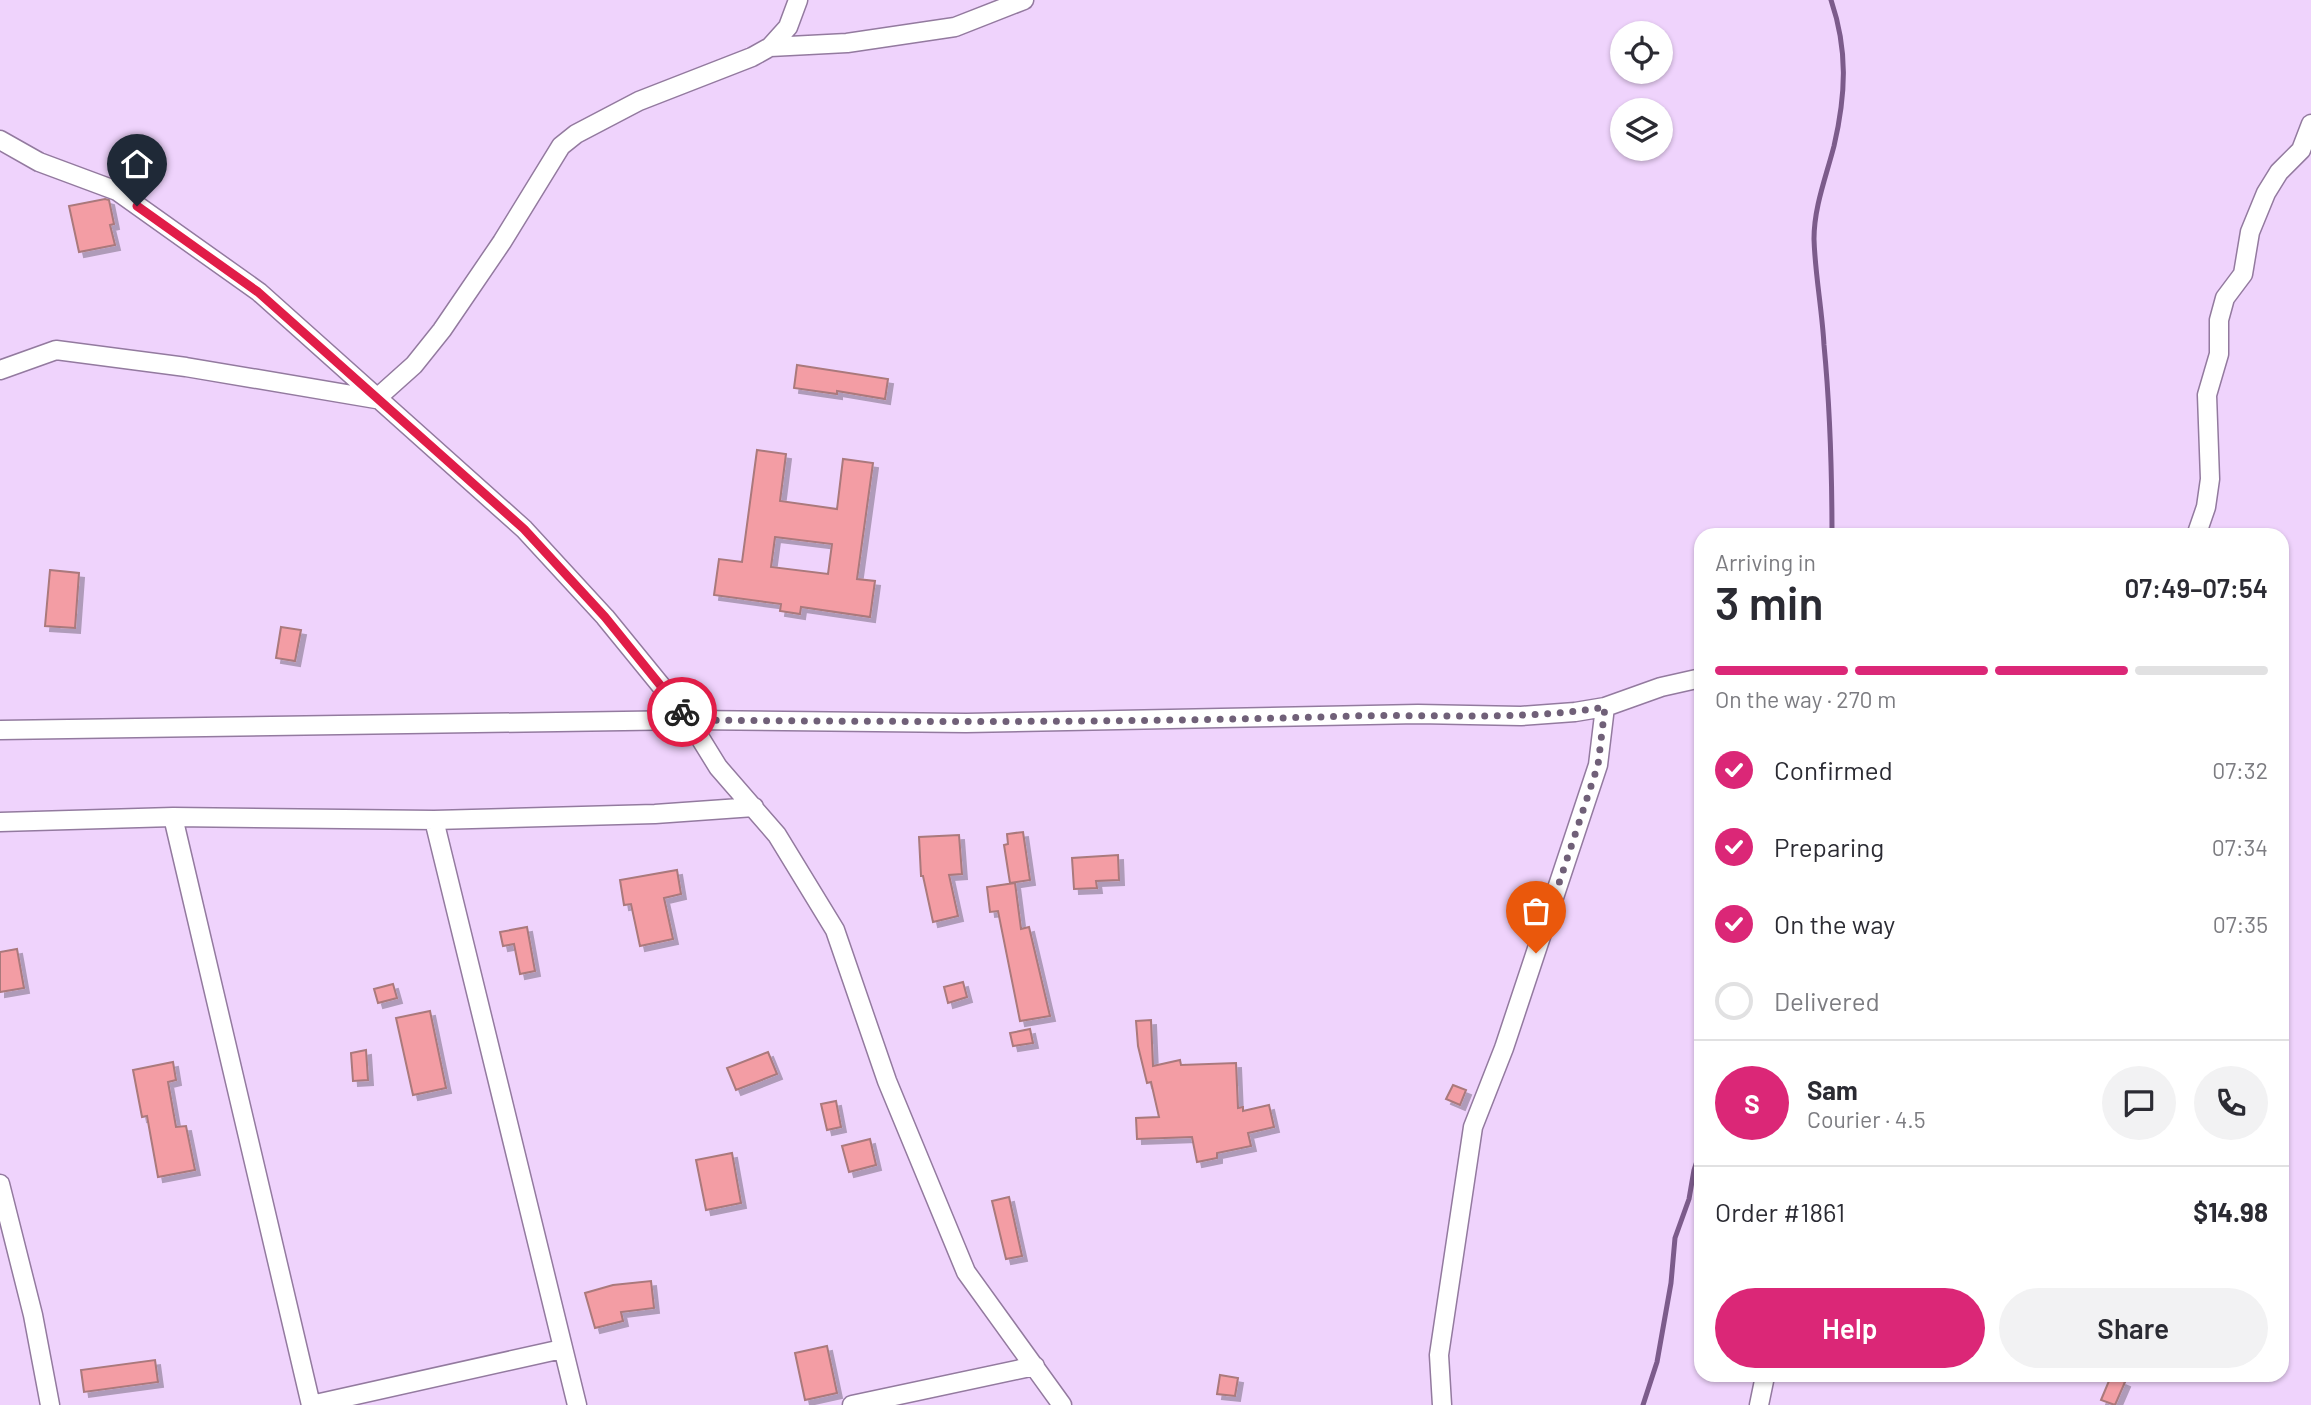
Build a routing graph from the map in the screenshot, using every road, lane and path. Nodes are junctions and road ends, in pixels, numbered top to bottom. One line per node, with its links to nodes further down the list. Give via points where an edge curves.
1 (798, 0): 3 (street, via 788,27)
2 (1024, 0): 3 (street, via 955,27 847,43)
3 (770, 47): 7 (street, via 639,101 561,146 442,330 414,365)
4 (2311, 124): 8 (street, via 2301,150 2266,193 2249,233 2243,274 2225,298 2219,320 2219,354 2207,395 2210,480)
5 (0, 140): 7 (street, via 39,162 117,191 258,292)
6 (0, 370): 7 (street, via 56,350)
7 (376, 399): 11 (street, via 524,529 605,617)
8 (2199, 528)
9 (1694, 680): 10 (street)
10 (1605, 707): 11 (street, via 1521,716 967,723); 26 (street, via 1598,765 1504,1048 1473,1127 1439,1355)
11 (689, 720): 12 (street); 13 (street, via 718,767)
12 (0, 730)
13 (754, 807): 15 (street); 19 (street, via 777,835 835,930 887,1081 966,1272)
14 (173, 817): 15 (street); 16 (street); 22 (street)
15 (434, 820): 18 (street)
16 (0, 822)
17 (0, 1184): 21 (street)
18 (562, 1349): 22 (street); 23 (street)
19 (1035, 1366): 24 (street); 25 (street)
20 (1764, 1382): 27 (street)
21 (50, 1405)
22 (311, 1405)
23 (577, 1405)
24 (852, 1405)
25 (1062, 1405)
26 (1442, 1405)
27 (1759, 1405)

